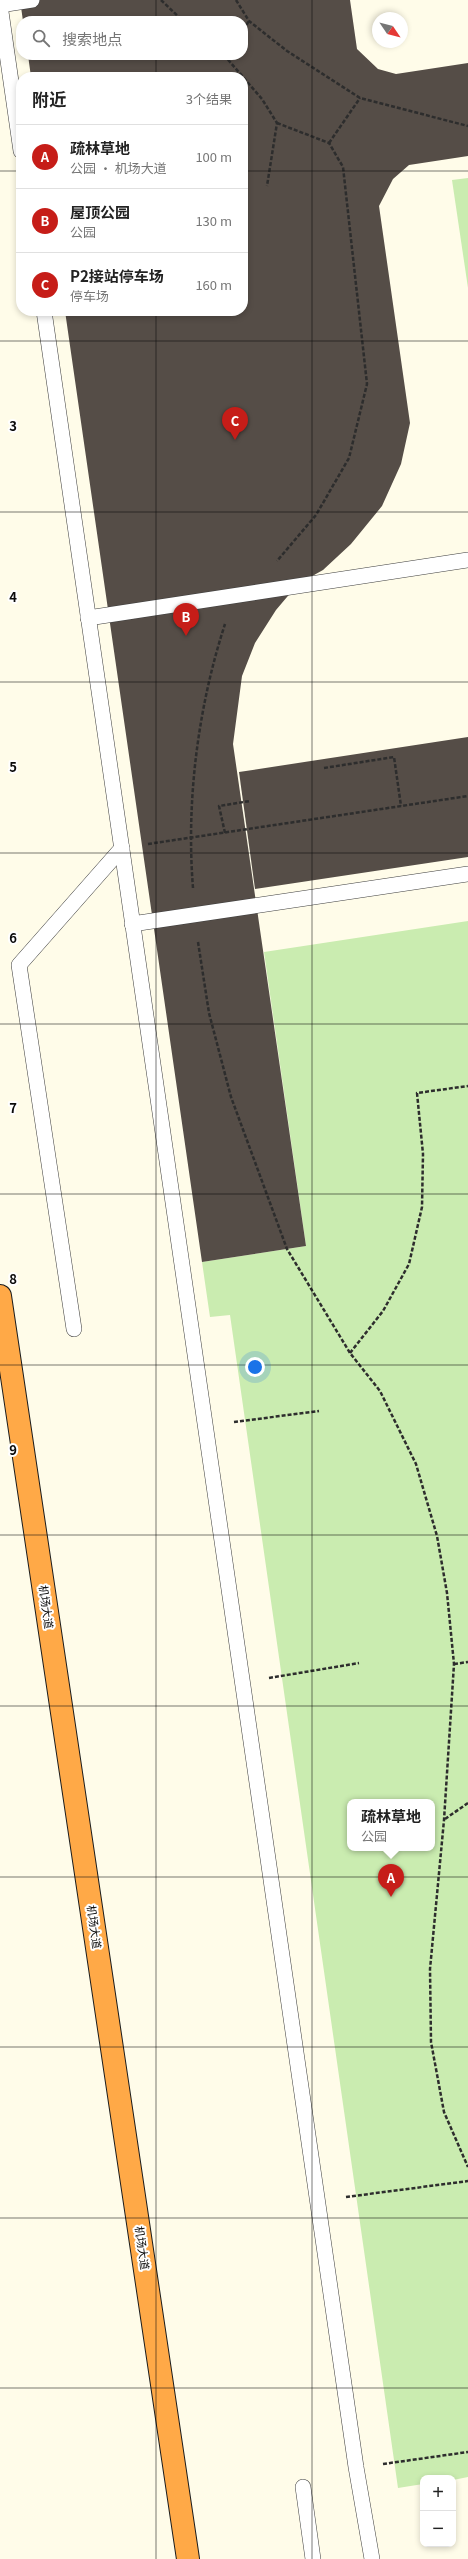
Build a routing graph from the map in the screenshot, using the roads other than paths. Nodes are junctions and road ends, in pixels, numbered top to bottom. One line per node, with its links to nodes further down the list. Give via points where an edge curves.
1 (32, 0): 2 (lane)
2 (0, 5): 3 (lane)
3 (16, 116)
4 (45, 316): 6 (lane)
5 (468, 560): 6 (lane)
6 (88, 618): 7 (lane)
7 (122, 848): 9 (lane); 11 (lane, via 19,965)
8 (468, 874): 9 (lane)
9 (132, 924): 15 (lane, via 356,2468)
10 (0, 1296): 13 (highway, 机场大道)
11 (74, 1329)
12 (303, 2487): 14 (lane)
13 (188, 2559)
14 (313, 2559)
15 (372, 2559)

